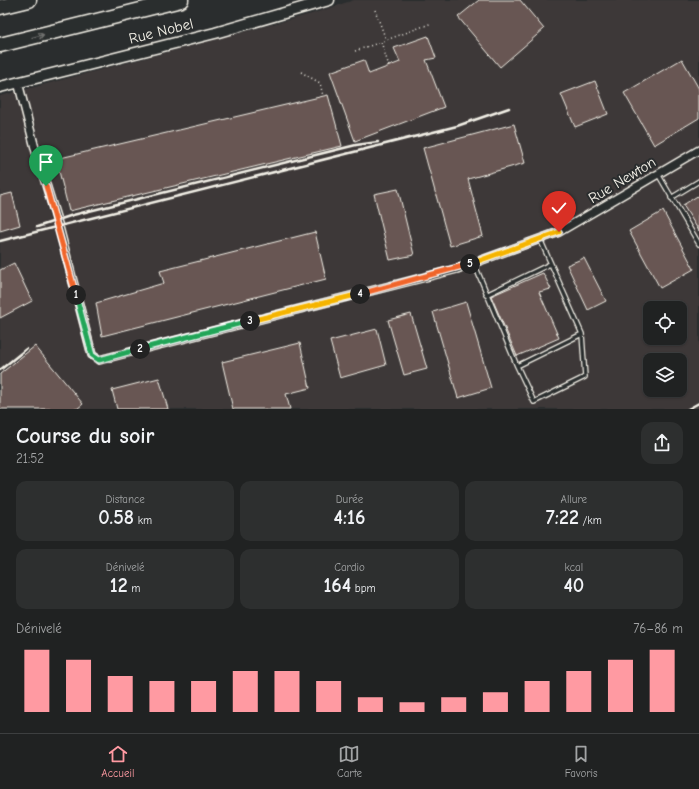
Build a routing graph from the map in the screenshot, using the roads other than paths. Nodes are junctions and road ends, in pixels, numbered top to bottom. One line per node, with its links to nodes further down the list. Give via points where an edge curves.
1 (29, 0): 4 (highway)
2 (181, 0): 5 (highway, one-way to 2)
3 (329, 0): 6 (street, Rue Nobel, via 242,26)
4 (0, 7)
5 (0, 46)
6 (18, 82): 7 (street, Rue Nobel); 14 (street, Rue Newton, via 92,355 99,360)
7 (0, 87)
8 (699, 150): 9 (street, Rue Newton)
9 (658, 174): 11 (lane); 12 (street, Rue Newton, via 559,232)
10 (699, 181): 11 (lane)
11 (671, 198): 13 (lane)
12 (540, 239): 14 (street, Rue Newton); 15 (lane)
13 (699, 244)
14 (474, 263): 16 (lane)
15 (550, 264): 16 (lane); 17 (lane)
16 (486, 294): 18 (lane)
17 (582, 334): 18 (lane); 18 (lane, via 585,377 534,402)
18 (517, 366)

